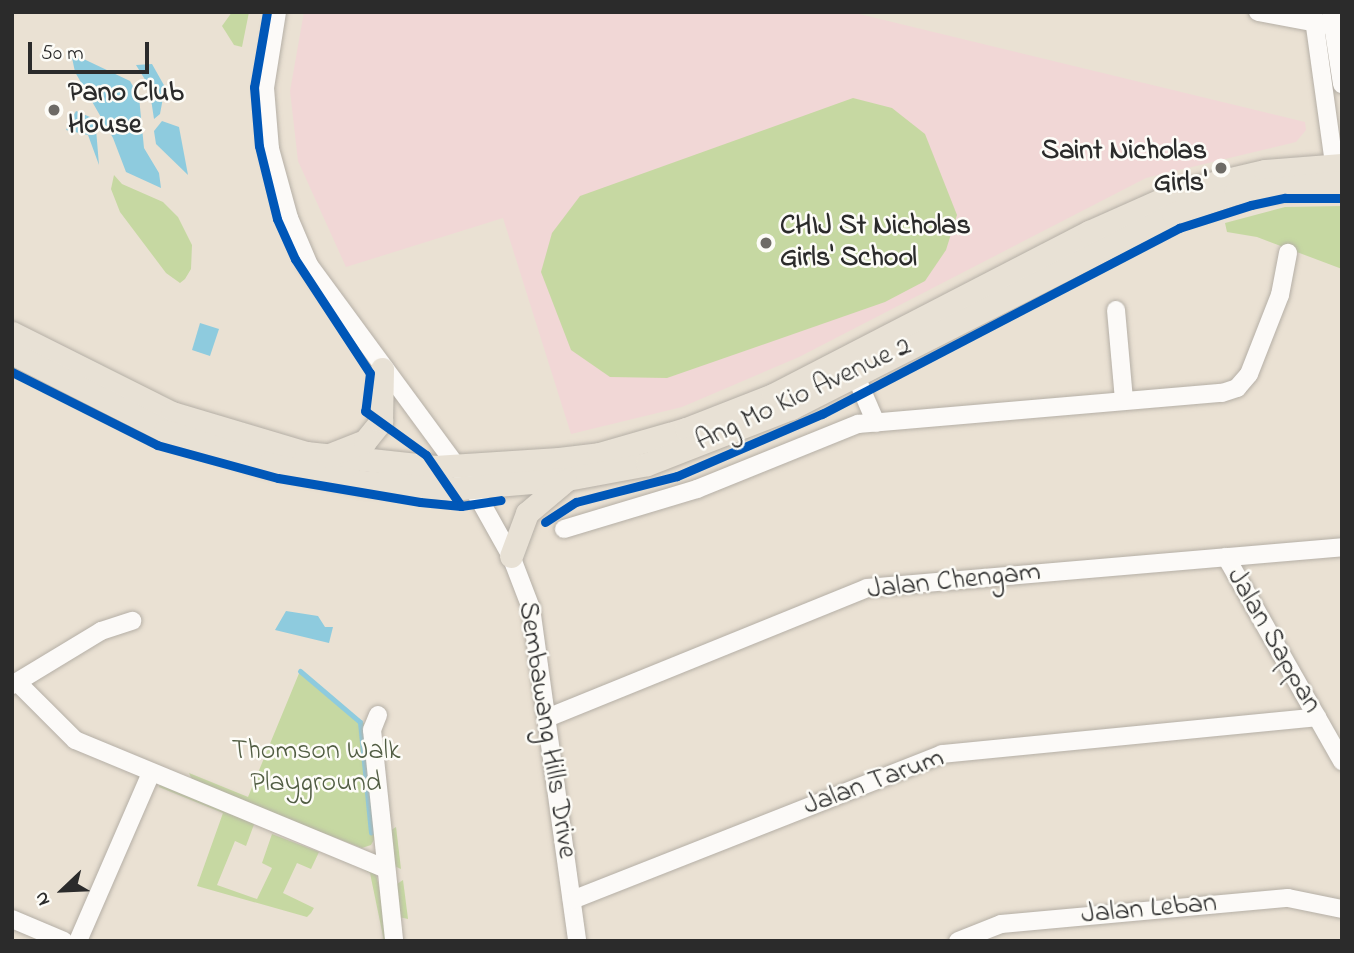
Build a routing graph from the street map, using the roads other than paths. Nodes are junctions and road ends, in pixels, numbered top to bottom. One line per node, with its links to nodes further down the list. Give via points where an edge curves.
1 (277, 12): 9 (street, Sembawang Hills Drive, via 265,88 270,149 289,218)
2 (289, 12): 9 (street, via 276,88 281,147 317,263)
3 (1258, 12): 4 (street)
4 (1313, 19): 5 (street); 7 (street)
5 (1332, 19): 6 (street)
6 (1342, 84)
7 (1339, 174): 13 (main road, Ang Mo Kio Avenue 2, via 1235,193 1173,214)
8 (1288, 253): 15 (street, via 1280,295 1249,374 1237,388)
9 (314, 270): 14 (street, Sembawang Hills Drive)
10 (1116, 310): 15 (street)
11 (12, 332): 17 (main road, Ang Mo Kio Avenue 2, via 172,412)
12 (12, 353): 20 (main road, Ang Mo Kio Avenue 2, via 125,414 210,447 362,482)
13 (851, 366): 16 (street); 18 (main road, Ang Mo Kio Avenue 2, via 713,420 630,445 559,459); 19 (main road, Ang Mo Kio Avenue 2, via 791,408 700,446 647,464)
14 (382, 369): 17 (main road, via 381,421 365,441); 18 (street, Sembawang Hills Drive)
15 (1124, 400): 16 (street)
16 (876, 423): 21 (street, via 837,429 697,489)
17 (327, 456): 18 (main road, Ang Mo Kio Avenue 2)
18 (458, 467): 20 (street, Sembawang Hills Drive)
19 (567, 479): 20 (main road, Ang Mo Kio Avenue 2); 23 (main road, via 527,513)
20 (474, 488): 23 (street, Sembawang Hills Drive)
21 (564, 529)
22 (1342, 547): 24 (street, Jalan Chengam)
23 (511, 556): 29 (street, Sembawang Hills Drive, via 531,608)
24 (1226, 557): 28 (street, Jalan Sappan); 29 (street, Jalan Chengam, via 867,588)
25 (132, 621): 26 (street, via 101,631)
26 (15, 683): 31 (street, via 75,740)
27 (378, 715): 32 (street, via 372,730)
28 (1317, 717): 30 (street, Jalan Sappan); 33 (street, Jalan Tarum, via 942,754)
29 (547, 718): 33 (street, Sembawang Hills Drive)
30 (1342, 761)
31 (151, 773): 32 (street); 37 (street)
32 (384, 868): 38 (street)
33 (572, 900): 39 (street, Sembawang Hills Drive)
34 (1342, 909): 40 (street, Jalan Leban, via 1288,898 1001,924)
35 (12, 919): 36 (street)
36 (64, 941)
37 (78, 941)
38 (394, 941)
39 (578, 941)
40 (958, 941)

